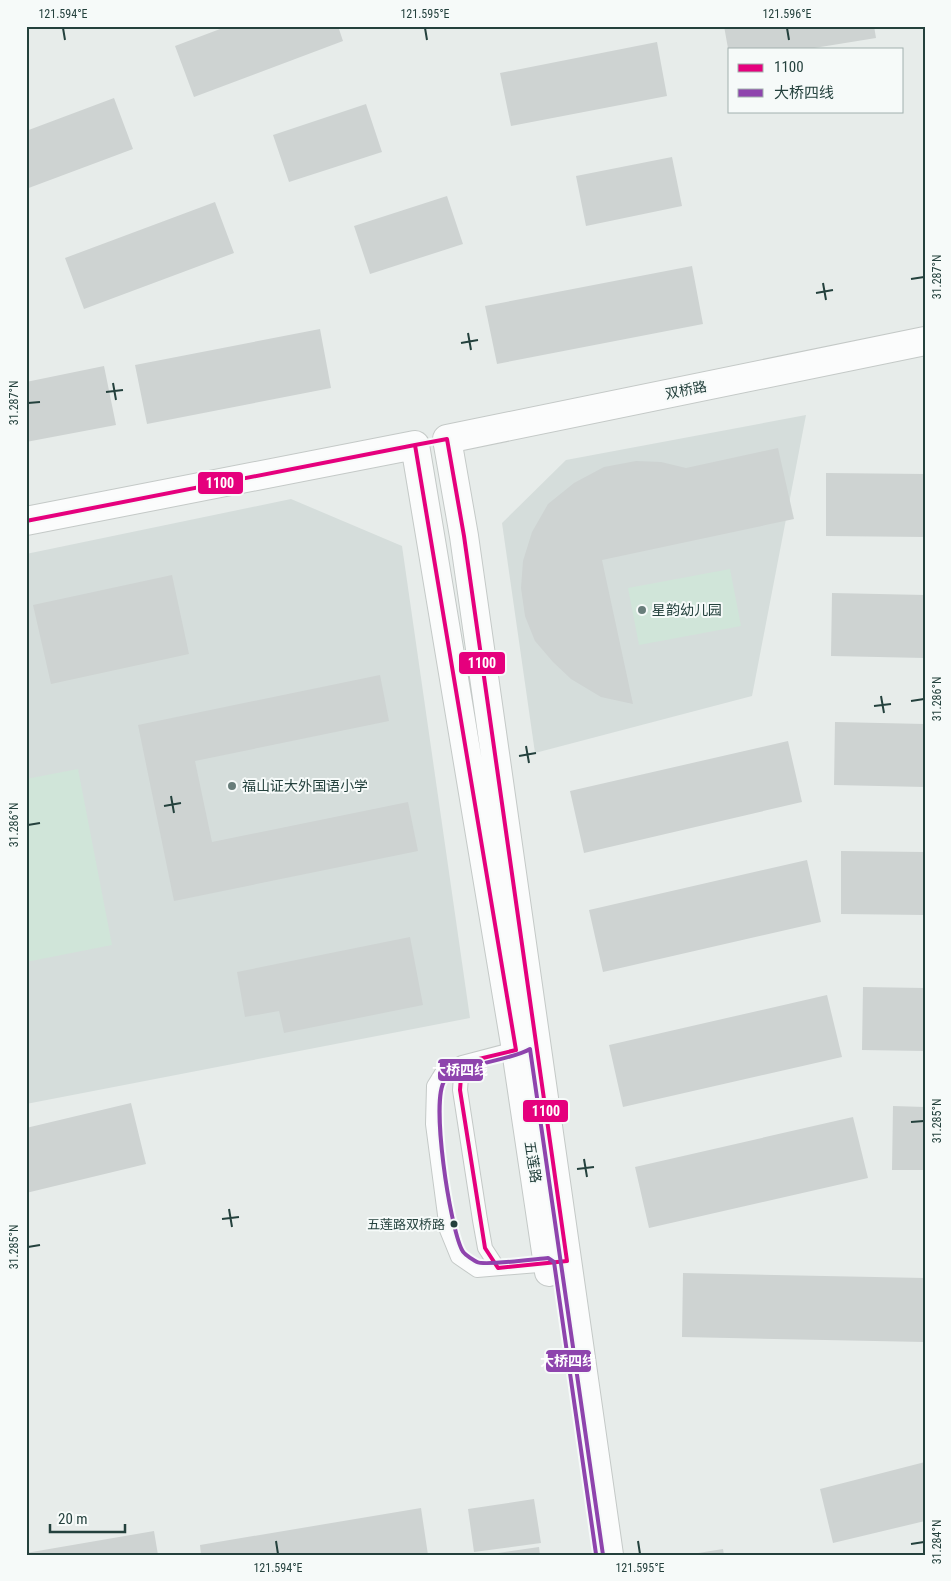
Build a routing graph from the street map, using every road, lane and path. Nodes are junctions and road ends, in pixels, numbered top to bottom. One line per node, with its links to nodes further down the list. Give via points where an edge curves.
1 (925, 341): 2 (street, 双桥路)
2 (447, 438): 4 (street, 五莲路, via 464,536)
3 (26, 521): 4 (street, 五莲路, via 414,445)
4 (526, 1045): 5 (lane); 6 (street, 五莲路)
5 (462, 1063): 7 (lane, via 460,1090 480,1220 485,1248); 7 (lane, via 442,1073 434,1086 433,1124 447,1230 458,1257 476,1270)
6 (558, 1263): 7 (lane); 8 (street, 五莲路); 9 (street, 五莲路)
7 (498, 1268)
8 (590, 1555)
9 (609, 1555)

